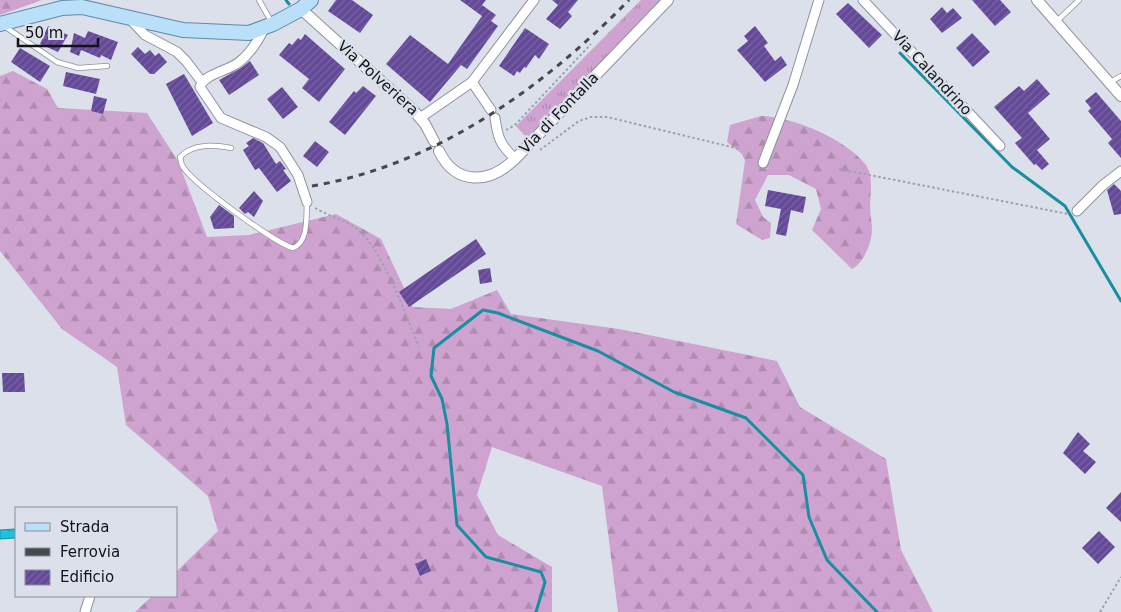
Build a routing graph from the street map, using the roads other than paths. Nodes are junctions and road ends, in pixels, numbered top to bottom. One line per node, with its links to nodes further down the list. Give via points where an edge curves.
1 (259, 0): 12 (lane)
2 (534, 0): 16 (street, Via Polveriera)
3 (668, 0): 22 (street, Via di Fontalla)
4 (819, 0): 23 (street)
5 (863, 0): 20 (street, Via Calandrino)
6 (1037, 0): 10 (street)
7 (1079, 0): 10 (lane)
8 (306, 5): 12 (main road); 19 (street, Via Polveriera)
9 (128, 17): 11 (main road, via 93,8 71,7); 12 (main road, via 198,32 249,33); 15 (street, via 145,35 177,52)
10 (1056, 22): 17 (street)
11 (0, 24): 13 (lane, via 57,62 78,68)
12 (269, 26): 15 (street, via 240,62)
13 (106, 66)
14 (1121, 76): 17 (lane)
15 (202, 82): 25 (street, via 200,87 221,118 266,137 280,148 298,176)
16 (472, 82): 19 (street, Via Polveriera); 22 (street, via 493,114 502,146)
17 (1110, 83): 18 (street)
18 (1121, 96)
19 (420, 118): 22 (street, Via di Fontalla, via 456,172 473,178 492,176)
20 (1000, 146)
21 (231, 148): 25 (lane, via 210,145 186,152 180,158 182,166 238,214 293,248 302,241)
22 (515, 159)
23 (763, 164)
24 (1121, 171): 26 (street)
25 (307, 202)
26 (1077, 211)
27 (90, 597): 28 (street)
28 (85, 612)

